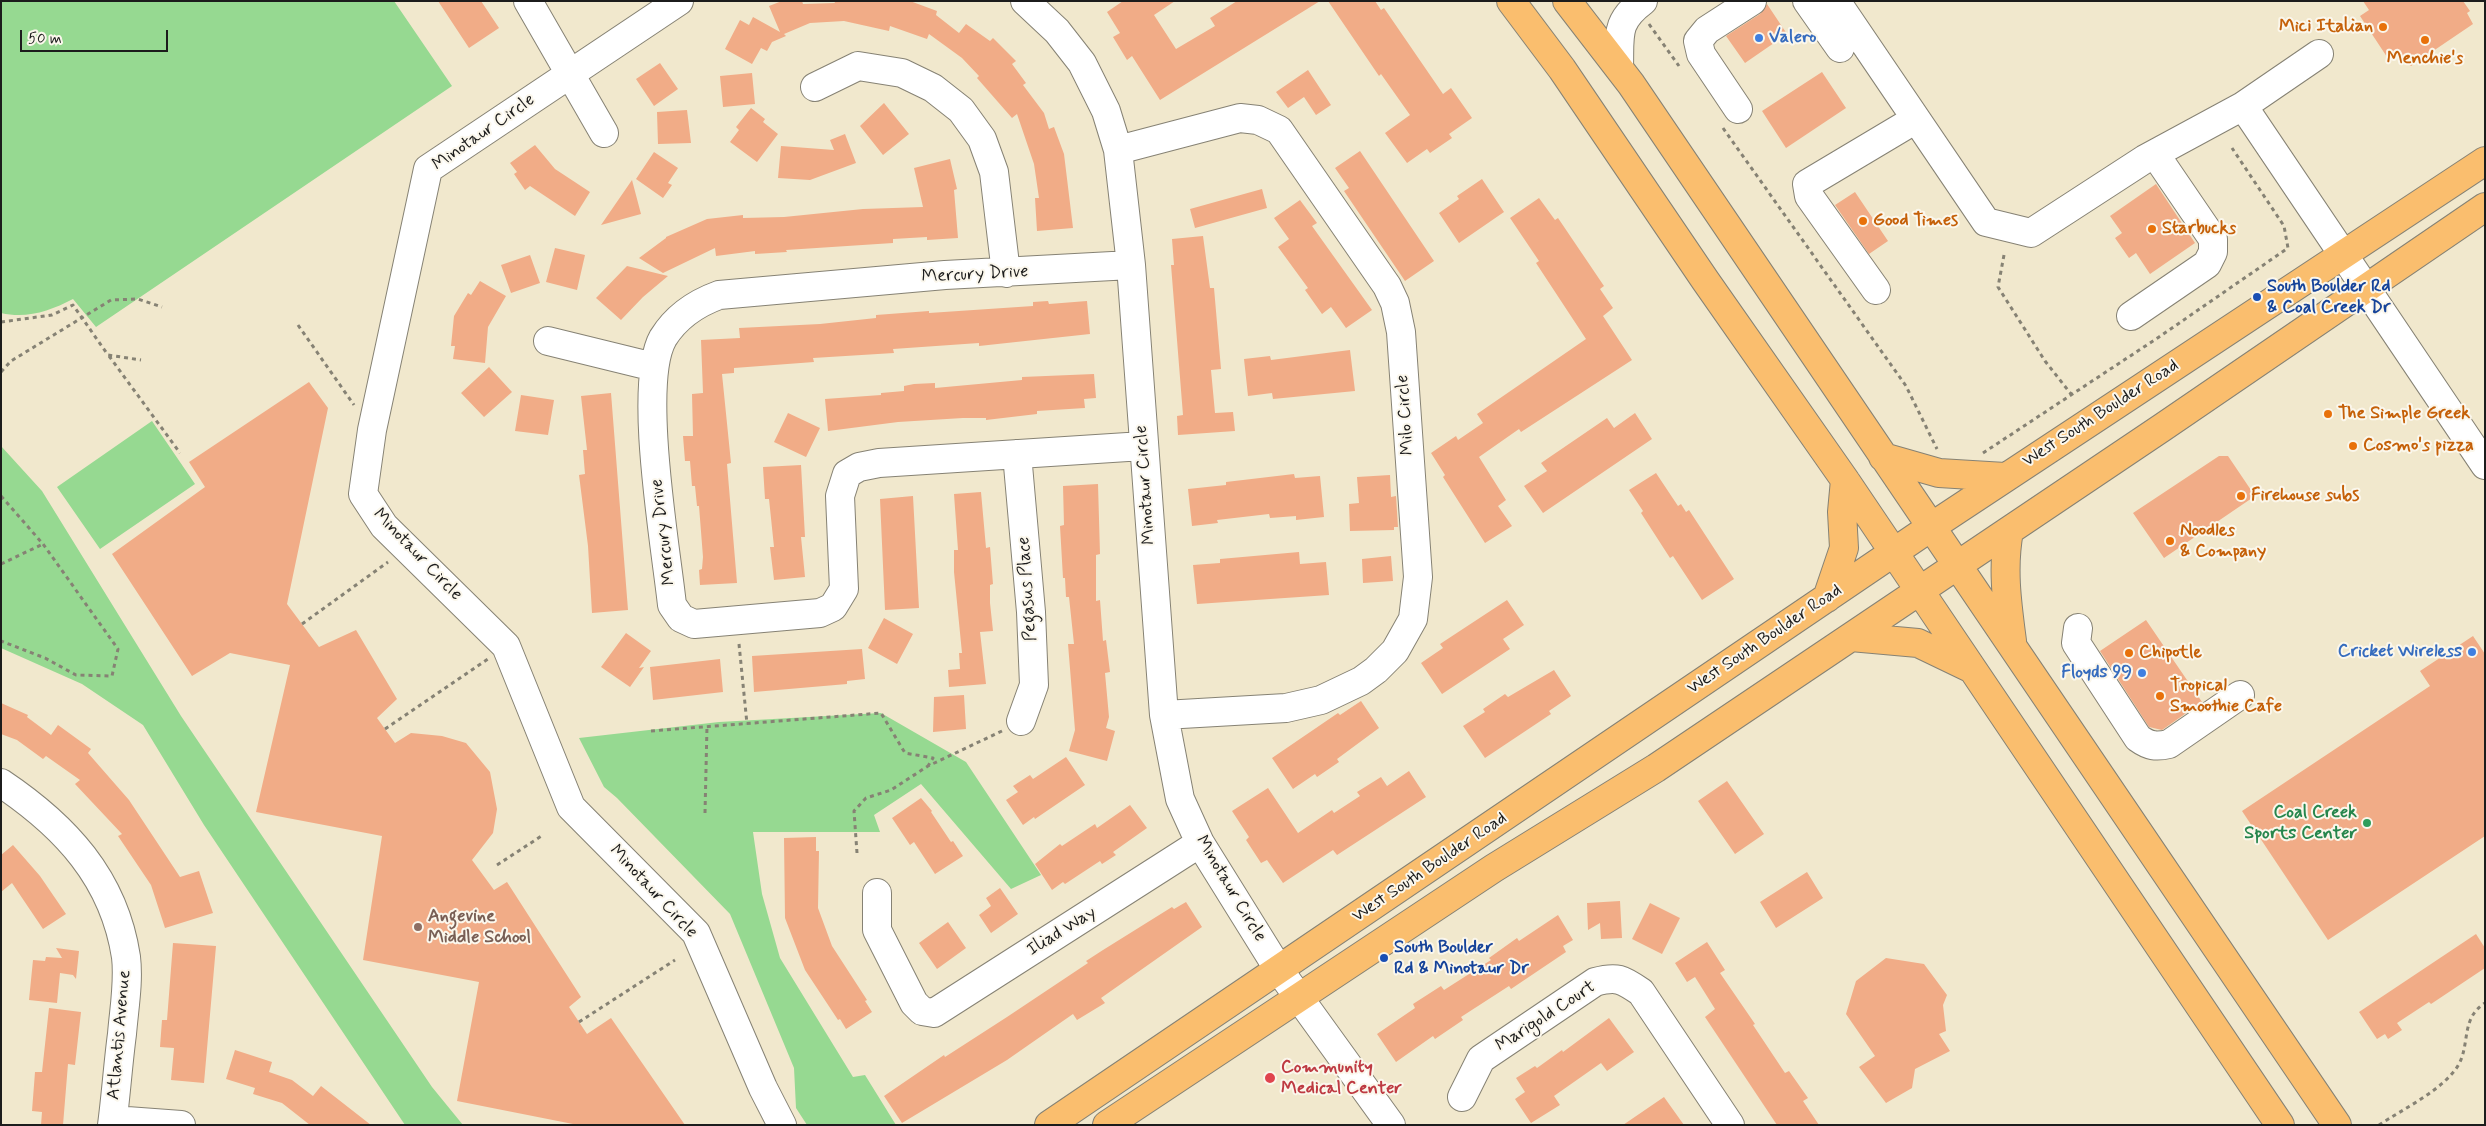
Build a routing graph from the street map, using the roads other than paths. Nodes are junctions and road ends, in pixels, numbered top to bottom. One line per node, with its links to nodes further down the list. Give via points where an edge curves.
1 (528, 1): 13 (street)
2 (679, 1): 13 (street, Minotaur Circle)
3 (1025, 1): 19 (street, Minotaur Circle, via 1057,31 1082,63 1106,111)
4 (1510, 1): 36 (main road, via 1562,69)
5 (1567, 1): 12 (main road)
6 (1752, 1): 16 (street, via 1707,30 1698,41)
7 (1807, 1): 10 (street)
8 (1836, 1): 17 (street)
9 (1640, 4): 12 (street, via 1628,12 1621,30)
10 (1840, 48)
11 (2319, 54): 15 (street)
12 (1619, 67): 33 (main road)
13 (569, 75): 18 (street); 57 (street, Minotaur Circle, via 428,169 372,430 363,494 384,526 506,646 572,807 696,933)
14 (814, 87): 25 (street, via 858,66 902,73 933,88 961,110 982,139 994,172)
15 (2243, 106): 20 (street); 23 (street)
16 (1730, 118)
17 (1916, 119): 20 (street, via 1986,222 2031,233); 27 (street, via 1807,184 1809,196)
18 (604, 133)
19 (1118, 150): 24 (street, Minotaur Circle); 48 (street, Milo Circle, via 1240,118 1258,120 1279,130 1387,286 1395,303 1401,332 1418,577 1414,619 1395,651 1361,681 1321,700 1286,708)
20 (2155, 154): 28 (street, via 2213,239 2213,252 2208,264)
21 (2485, 161): 23 (main road, West South Boulder Road)
22 (2485, 207): 26 (main road, West South Boulder Road)
23 (2342, 255): 26 (street); 35 (main road, West South Boulder Road)
24 (1130, 265): 25 (street, Mercury Drive); 31 (street, Minotaur Circle)
25 (1006, 273): 30 (street, Mercury Drive, via 945,275 719,295 681,316 663,339)
26 (2364, 287): 34 (street); 38 (main road, West South Boulder Road)
27 (1876, 290)
28 (2131, 316)
29 (548, 341): 30 (street)
30 (654, 367): 32 (street, Mercury Drive, via 652,407 656,461 672,605 681,618 694,624 820,613 833,606 844,589 840,496 847,474 859,467)
31 (1143, 446): 32 (street, Mercury Drive); 48 (street, Minotaur Circle)
32 (1017, 454): 49 (street, Pegasus Place, via 1034,685)
33 (1883, 456): 35 (main road, via 1939,473); 37 (main road)
34 (2485, 465)
35 (2005, 478): 37 (main road, West South Boulder Road)
36 (1845, 480): 39 (main road); 42 (main road, via 1842,512 1844,548)
37 (1931, 527): 39 (main road, West South Boulder Road); 40 (main road)
38 (2009, 531): 40 (main road, West South Boulder Road); 45 (main road, via 2005,579)
39 (1894, 553): 41 (main road); 42 (main road, West South Boulder Road)
40 (1958, 565): 41 (main road, West South Boulder Road); 45 (main road)
41 (1919, 591): 44 (main road, West South Boulder Road); 46 (main road)
42 (1827, 598): 53 (main road, West South Boulder Road)
43 (2078, 628): 47 (street, via 2076,643 2138,738 2148,745 2169,744)
44 (1851, 637): 46 (main road, via 1918,643); 54 (main road, West South Boulder Road, via 1656,768 1494,868)
45 (2013, 647): 64 (main road)
46 (1970, 668): 63 (main road)
47 (2240, 694)
48 (1164, 715): 51 (street, Minotaur Circle, via 1180,799)
49 (1021, 721)
50 (1, 783): 56 (street, Atlantis Avenue, via 36,807 71,842 99,878 117,917 126,959 126,991)
51 (1200, 843): 52 (street, Iliad Way, via 934,1013 922,1012 914,1003 877,930); 53 (street, Minotaur Circle)
52 (877, 893)
53 (1279, 970): 54 (street, Minotaur Circle); 59 (main road, West South Boulder Road)
54 (1299, 995): 60 (main road, West South Boulder Road); 61 (street, Minotaur Circle)
55 (1462, 1097): 62 (street, Marigold Court, via 1481,1059 1595,982 1612,977 1641,992)
56 (112, 1123): 58 (street)
57 (780, 1124)
58 (181, 1125)
59 (1050, 1125)
60 (1107, 1125)
61 (1391, 1125)
62 (1730, 1125)
63 (2280, 1125)
64 (2337, 1125)

